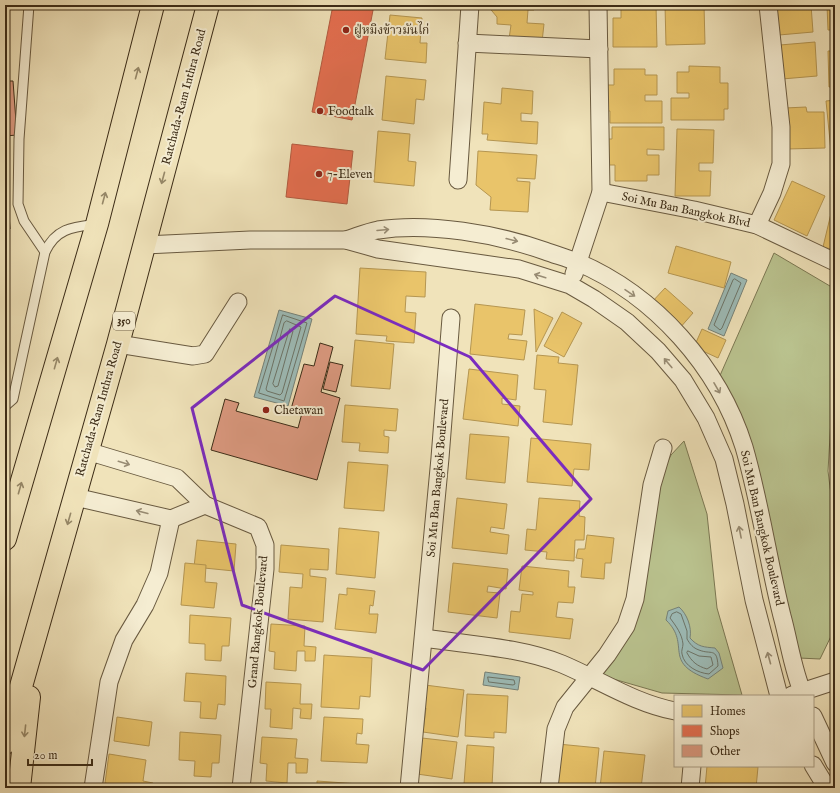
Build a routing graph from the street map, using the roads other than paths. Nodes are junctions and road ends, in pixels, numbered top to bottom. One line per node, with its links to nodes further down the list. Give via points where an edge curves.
1 (29, 5): 15 (lane, via 19,139 18,204 24,221)
2 (153, 5): 11 (main road, one-way to 2)
3 (208, 5): 14 (main road, Ratchada-Ram Inthra Road / 350, one-way to 14)
4 (470, 5): 7 (street)
5 (598, 5): 8 (street)
6 (768, 5): 12 (street, via 781,127 781,164 772,193)
7 (467, 43): 8 (street); 9 (street)
8 (599, 49): 10 (street)
9 (458, 180)
10 (601, 192): 12 (street, Soi Mu Ban Bangkok Blvd); 16 (street)
11 (97, 224): 15 (lane, via 62,231 50,241); 28 (main road, one-way to 11)
12 (757, 225): 17 (street, Soi Mu Ban Bangkok Blvd)
13 (346, 240): 14 (street, Soi Mu Ban Bangkok Boulevard, via 250,240); 16 (street, Soi Mu Ban Bangkok Boulevard, one-way to 16, via 378,230 466,232 514,240); 18 (street, Soi Mu Ban Bangkok Boulevard, one-way to 13, via 519,270 378,249)
14 (145, 245): 21 (main road, Ratchada-Ram Inthra Road / 350)
15 (45, 252): 22 (lane, via 13,399)
16 (578, 262): 18 (street); 34 (street, Soi Mu Ban Bangkok Boulevard, one-way to 34, via 641,300 673,329 704,366 729,410 754,485)
17 (835, 262)
18 (570, 285): 33 (street, Soi Mu Ban Bangkok Boulevard, one-way to 18, via 754,600 724,459 706,418 683,380 658,351 627,322)
19 (238, 302): 21 (street, via 205,354 193,356)
20 (451, 318): 30 (street, Soi Mu Ban Bangkok Boulevard)
21 (118, 344): 24 (main road, Ratchada-Ram Inthra Road / 350)
22 (5, 406)
23 (663, 448): 31 (street, via 652,485 635,599 626,626 607,655)
24 (87, 451): 25 (main road, Ratchada-Ram Inthra Road / 350); 26 (street, Grand Bangkok Boulevard, one-way to 26, via 177,478)
25 (75, 497): 27 (street, one-way to 25); 29 (main road, Ratchada-Ram Inthra Road / 350, one-way to 29)
26 (205, 505): 27 (street); 43 (street, Grand Bangkok Boulevard, via 258,526 265,545 265,569)
27 (171, 519): 42 (street, via 159,573 124,640 109,682)
28 (5, 539)
29 (36, 637): 37 (main road, Ratchada-Ram Inthra Road / 350); 41 (main road, one-way to 41)
30 (424, 638): 31 (street, via 530,654 563,664); 44 (street, Soi Mu Ban Bangkok Boulevard)
31 (588, 677): 35 (street, via 634,699); 45 (street, via 565,707 556,729)
32 (835, 680): 34 (street, Soi Mu Ban Bangkok Boulevard)
33 (779, 695)
34 (799, 695)
35 (674, 711)
36 (814, 718): 38 (street)
37 (5, 743)
38 (835, 763)
39 (692, 767): 46 (street)
40 (814, 767): 47 (street)
41 (19, 788)
42 (93, 788)
43 (241, 788)
44 (409, 788)
45 (549, 788)
46 (690, 788)
47 (827, 788)

